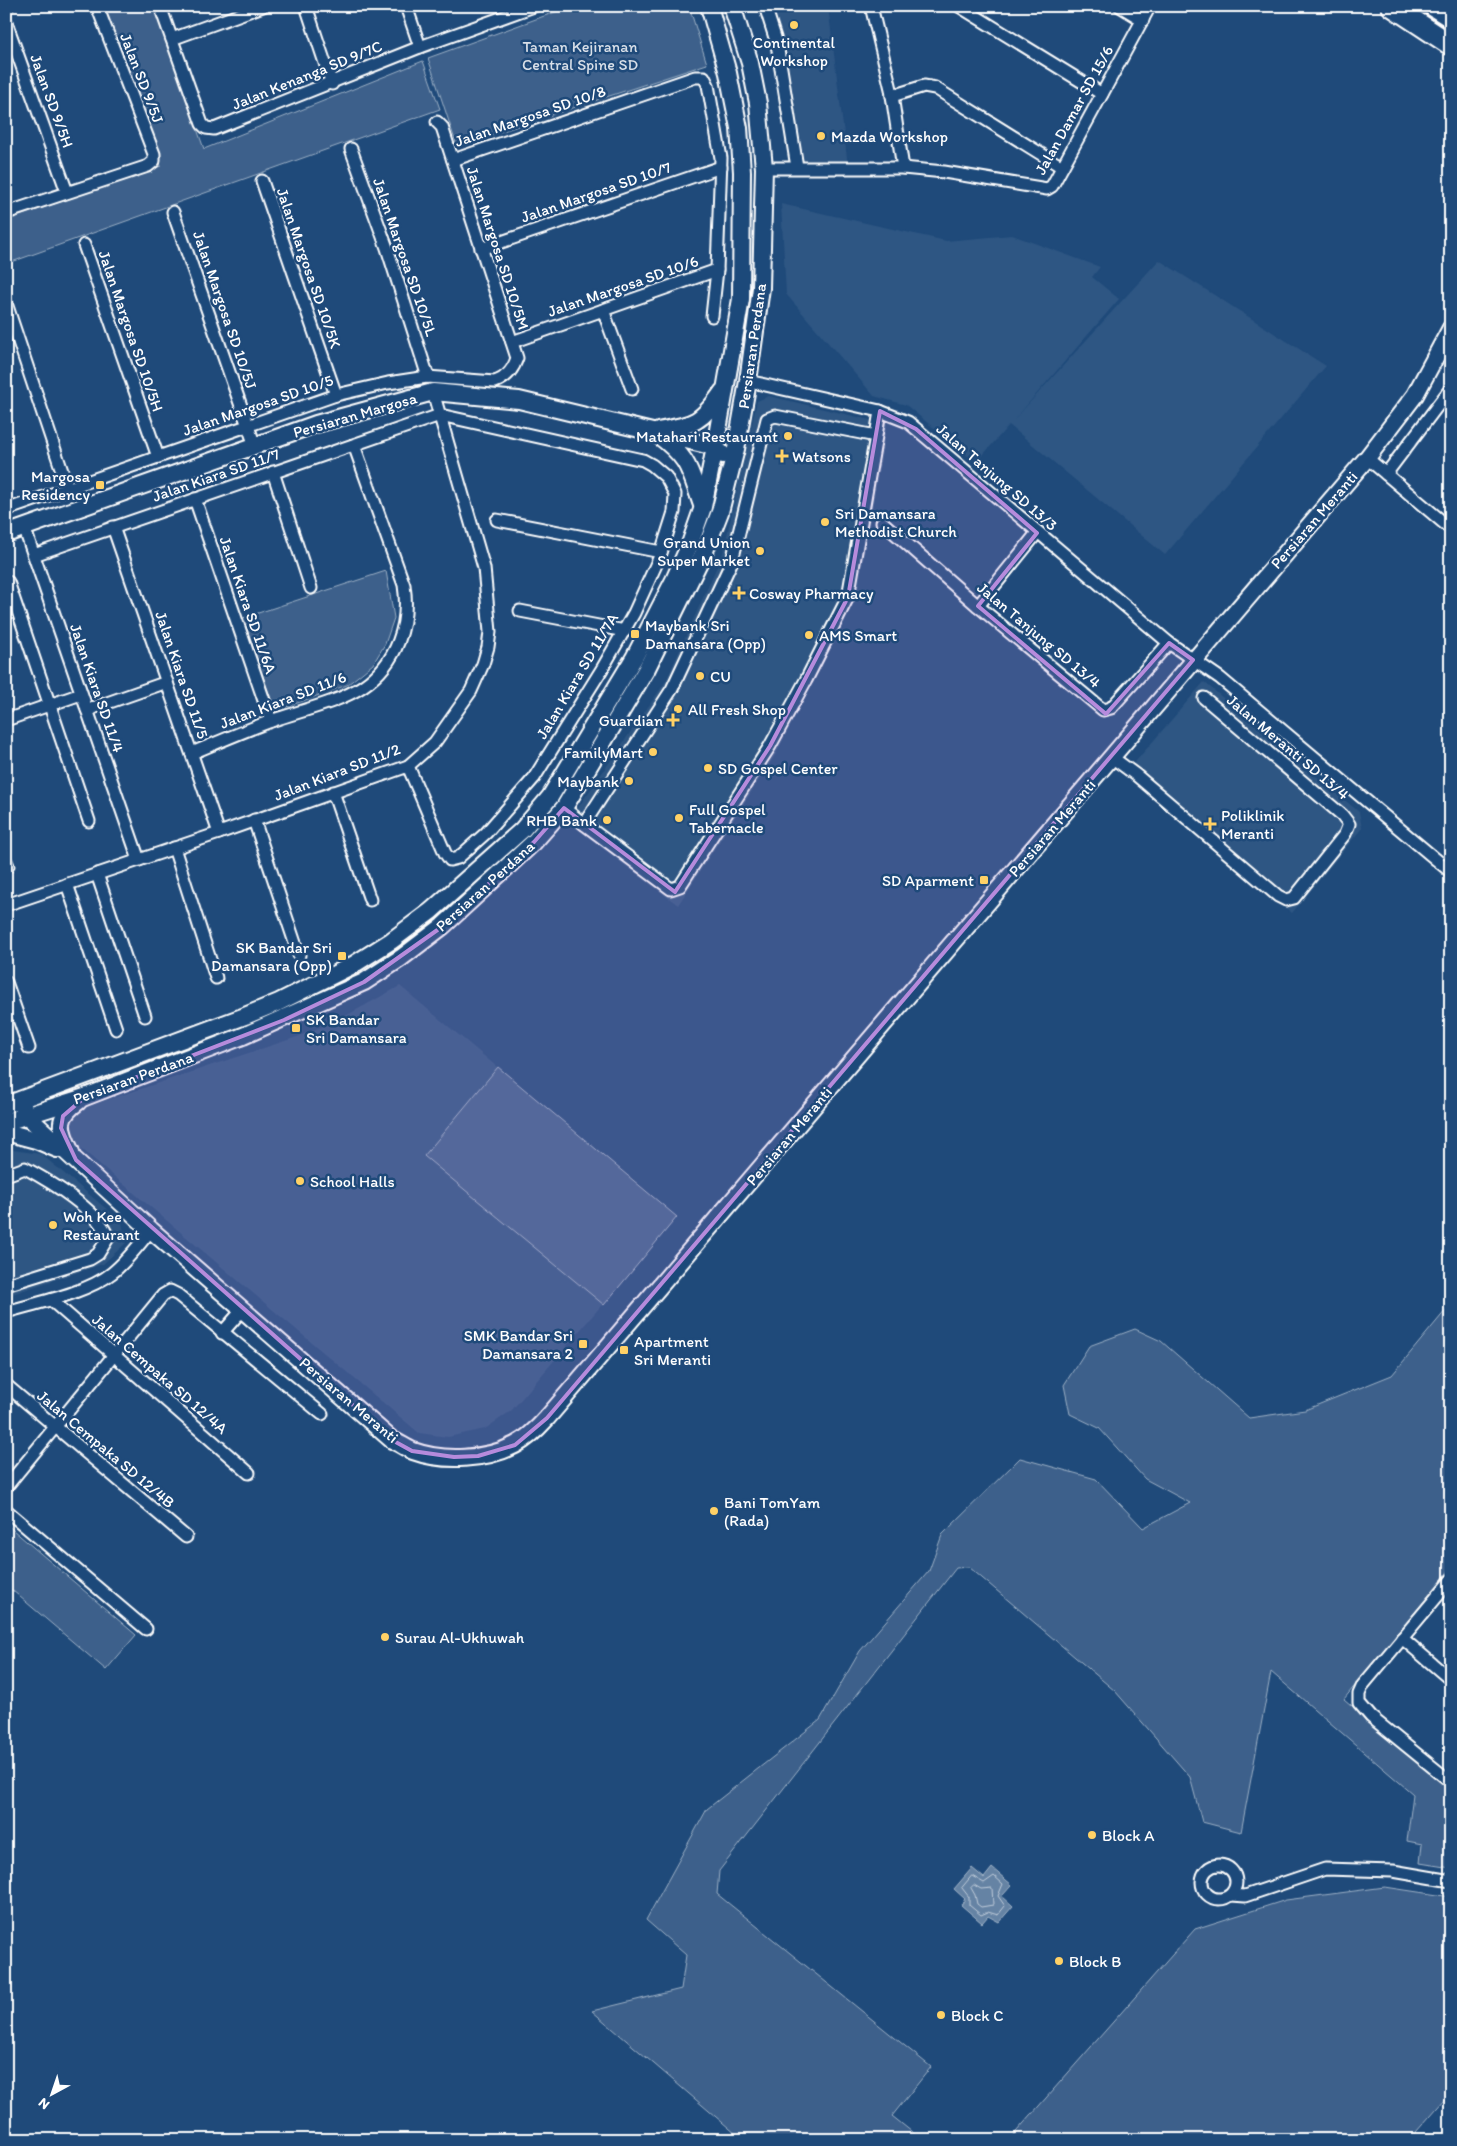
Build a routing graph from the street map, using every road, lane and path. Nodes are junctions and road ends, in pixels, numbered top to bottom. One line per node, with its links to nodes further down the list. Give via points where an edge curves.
1 (97, 6): 35 (street, Jalan SD 9/5J, via 154,161 148,166)
2 (160, 6): 20 (street)
3 (263, 6): 20 (street)
4 (306, 6): 23 (street)
5 (406, 6): 22 (street)
6 (534, 6): 16 (street, Jalan Kenanga SD 9/7C)
7 (709, 6): 48 (main road, Persiaran Perdana, via 739,128 742,172 741,299)
8 (732, 6): 31 (main road, Persiaran Perdana, via 750,63 758,103)
9 (765, 6): 30 (street, via 777,44)
10 (871, 6): 25 (street)
11 (959, 6): 24 (street)
12 (1120, 6): 18 (street)
13 (1150, 6): 18 (street, Jalan Damar SD 15/6)
14 (1392, 6): 21 (highway)
15 (1434, 6): 17 (highway)
16 (506, 11): 22 (street, Jalan Kenanga SD 9/7C)
17 (1451, 17)
18 (1143, 20): 24 (street, Jalan Damar SD 15/6)
19 (6, 22): 35 (street, Jalan SD 9/5H)
20 (172, 39): 23 (street, Jalan Kenanga SD 9/7C, via 206,128 214,129)
21 (1451, 45)
22 (420, 47): 23 (street, Jalan Kenanga SD 9/7C)
23 (332, 84)
24 (1102, 94): 33 (street, Jalan Damar SD 15/6)
25 (892, 96): 32 (street); 33 (street, via 924,86 935,88)
26 (437, 122): 28 (street, Jalan Margosa SD 10/5M, via 442,127)
27 (351, 149): 47 (street, Jalan Margosa SD 10/5L)
28 (453, 160): 29 (street, Jalan Margosa SD 10/8, via 695,77 704,77 708,84); 39 (street, Jalan Margosa SD 10/5M)
29 (721, 167): 39 (street, Jalan Margosa SD 10/7); 40 (street)
30 (797, 167): 31 (street, Jalan Damar SD 15/6); 32 (street, Jalan Damar SD 15/6)
31 (764, 168): 49 (main road, Persiaran Perdana, via 762,276)
32 (902, 168): 33 (street, Jalan Damar SD 15/6, via 1047,189)
33 (1062, 168)
34 (262, 181): 51 (street, Jalan Margosa SD 10/5K)
35 (67, 192): 37 (street)
36 (173, 212): 55 (street, Jalan Margosa SD 10/5J)
37 (6, 213)
38 (84, 245): 61 (street, Jalan Margosa SD 10/5H)
39 (481, 249): 45 (street, Jalan Margosa SD 10/5M)
40 (717, 270): 42 (street, Jalan Margosa SD 10/6); 43 (street)
41 (6, 303): 65 (street)
42 (603, 310): 45 (street, Jalan Margosa SD 10/6); 50 (street)
43 (712, 316)
44 (1451, 328): 62 (main road, Persiaran Meranti, via 1415,395)
45 (512, 342): 46 (street, Jalan Margosa SD 10/5M)
46 (517, 358): 47 (street, Jalan Margosa SD 10/5, via 503,380)
47 (431, 385): 51 (street, Jalan Margosa SD 10/5, via 388,383); 54 (street, Jalan Kiara SD 11/2); 56 (main road, Persiaran Margosa, via 520,400); 59 (main road, Persiaran Margosa)
48 (727, 385): 56 (main road, via 702,418 690,425); 60 (main road, Persiaran Perdana)
49 (747, 387): 53 (street, Jalan Tanjung SD 13/3); 60 (main road, via 727,438); 69 (main road, Persiaran Perdana, via 736,450)
50 (632, 389)
51 (336, 395): 55 (street, Jalan Margosa SD 10/5)
52 (1449, 397): 64 (street)
53 (880, 411): 57 (street); 75 (street, Jalan Tanjung SD 13/3, via 898,417 916,429)
54 (440, 415): 58 (street, Jalan Kiara SD 11/7); 77 (street, Jalan Kiara SD 11/7A, via 642,460 652,465 666,477 676,494 674,512); 95 (street, Jalan Kiara SD 11/2, via 484,568 490,632 483,664 470,691 435,742)
55 (248, 426): 59 (street, Jalan Margosa SD 10/5J); 61 (street, Jalan Margosa SD 10/5)
56 (652, 432): 60 (main road, Persiaran Margosa); 67 (main road, via 686,460)
57 (876, 436): 100 (street, via 775,416 767,419 728,569 672,689); 100 (street, via 848,597 770,746 680,886 675,889 669,887)
58 (354, 444): 63 (street, Jalan Kiara SD 11/7); 92 (street, Jalan Kiara SD 11/6, via 404,585 406,618 392,655 364,686)
59 (255, 446): 73 (main road, Persiaran Margosa)
60 (716, 447): 67 (main road, Persiaran Perdana); 69 (main road, via 722,453 724,463)
61 (158, 457): 65 (street, Jalan Margosa SD 10/5)
62 (1367, 458): 64 (street); 85 (main road, Persiaran Meranti)
63 (274, 472): 66 (street, Jalan Kiara SD 11/7); 80 (street)
64 (1386, 474): 74 (street)
65 (68, 489): 68 (street, Jalan Margosa SD 10/5)
66 (195, 499): 72 (street, Jalan Kiara SD 11/7); 92 (street, Jalan Kiara SD 11/6A)
67 (703, 507): 116 (main road, Persiaran Perdana, via 674,580 634,658 550,797 522,830 431,911 353,965 279,1002)
68 (6, 510)
69 (720, 512): 97 (main road, Persiaran Perdana, via 706,548 646,670)
70 (497, 520): 77 (street)
71 (882, 522): 81 (street, Jalan Tanjung SD 13/4)
72 (113, 527): 78 (street, Jalan Kiara SD 11/7); 86 (street, Jalan Kiara SD 11/5)
73 (24, 528): 76 (main road, Persiaran Margosa); 78 (street, Jalan Kiara SD 11/4)
74 (1451, 529)
75 (1037, 533): 81 (street); 84 (street, Jalan Tanjung SD 13/3)
76 (6, 534)
77 (661, 552): 83 (street, Jalan Kiara SD 11/7A)
78 (34, 555): 87 (street, Jalan Kiara SD 11/4)
79 (8, 582): 89 (street)
80 (311, 588)
81 (978, 606): 84 (street, Jalan Tanjung SD 13/4, via 1103,710 1111,708)
82 (520, 610): 83 (street)
83 (625, 631): 95 (street, Jalan Kiara SD 11/7A, via 534,778 486,833 458,858 450,860 444,853)
84 (1169, 643): 85 (street, Jalan Tanjung SD 13/3)
85 (1194, 660): 94 (main road, Persiaran Meranti); 104 (street, Jalan Tanjung SD 13/3, via 1220,678)
86 (167, 682): 90 (street); 93 (street, Jalan Kiara SD 11/5)
87 (81, 694): 89 (street); 90 (street, Jalan Kiara SD 11/4)
88 (1204, 698): 94 (street, Jalan Meranti SD 13/4, via 1349,824 1346,834 1294,898 1286,900 1278,896)
89 (49, 705): 91 (street); 99 (street)
90 (87, 710): 103 (street, Jalan Kiara SD 11/4)
91 (6, 720)
92 (271, 721): 93 (street, Jalan Kiara SD 11/6)
93 (192, 753): 101 (street, Jalan Kiara SD 11/5)
94 (1113, 758): 124 (main road, Persiaran Meranti, via 682,1263 547,1418 515,1445 491,1453 462,1457 434,1456 392,1440)
95 (408, 766): 96 (street, Jalan Kiara SD 11/2)
96 (333, 792): 98 (street, Jalan Kiara SD 11/2); 107 (street)
97 (564, 808): 100 (street); 115 (main road, Persiaran Perdana, via 534,842 443,926 364,982 284,1020)
98 (254, 820): 101 (street, Jalan Kiara SD 11/2); 109 (street)
99 (89, 821)
100 (584, 824)
101 (219, 833): 102 (street, Jalan Kiara SD 11/2)
102 (174, 848): 103 (street, Jalan Kiara SD 11/2); 110 (street)
103 (139, 860): 105 (street, Jalan Kiara SD 11/2)
104 (1451, 872)
105 (97, 874): 106 (street, Jalan Kiara SD 11/2); 112 (street)
106 (67, 884): 108 (street, Jalan Kiara SD 11/2); 113 (street)
107 (370, 900)
108 (6, 905)
109 (299, 955)
110 (216, 978)
111 (6, 982): 114 (street)
112 (145, 1016)
113 (116, 1029)
114 (29, 1048)
115 (85, 1097): 116 (main road, Persiaran Perdana); 119 (main road, via 63,1116 61,1128)
116 (18, 1107): 117 (main road, Persiaran Perdana); 119 (main road, Persiaran Meranti)
117 (6, 1122)
118 (6, 1132): 119 (main road, via 36,1140)
119 (76, 1160): 121 (main road, Persiaran Meranti)
120 (6, 1175): 122 (street, via 25,1168 57,1186 75,1199 106,1231 108,1238 98,1254 90,1259)
121 (151, 1230): 123 (street, via 110,1274 96,1283); 124 (main road, Persiaran Meranti)
122 (6, 1285)
123 (51, 1300): 125 (street); 127 (street, Jalan Cempaka SD 12/4A)
124 (243, 1309): 126 (street)
125 (6, 1312)
126 (222, 1333): 127 (street, via 178,1294 170,1291 163,1295); 129 (street)
127 (112, 1355): 130 (street); 131 (street, Jalan Cempaka SD 12/4A)
128 (6, 1385): 130 (street, Jalan Cempaka SD 12/4B)
129 (322, 1414)
130 (55, 1426): 132 (street); 134 (street, Jalan Cempaka SD 12/4B)
131 (249, 1473)
132 (6, 1487)
133 (6, 1510): 136 (street)
134 (186, 1537)
135 (1451, 1580): 137 (street)
136 (146, 1629)
137 (1402, 1638): 138 (street); 139 (street, via 1364,1685 1359,1703 1371,1717)
138 (1451, 1680)
139 (1451, 1782)
140 (1451, 1881): 141 (street, via 1393,1871 1325,1869 1245,1896)
141 (1234, 1889)

